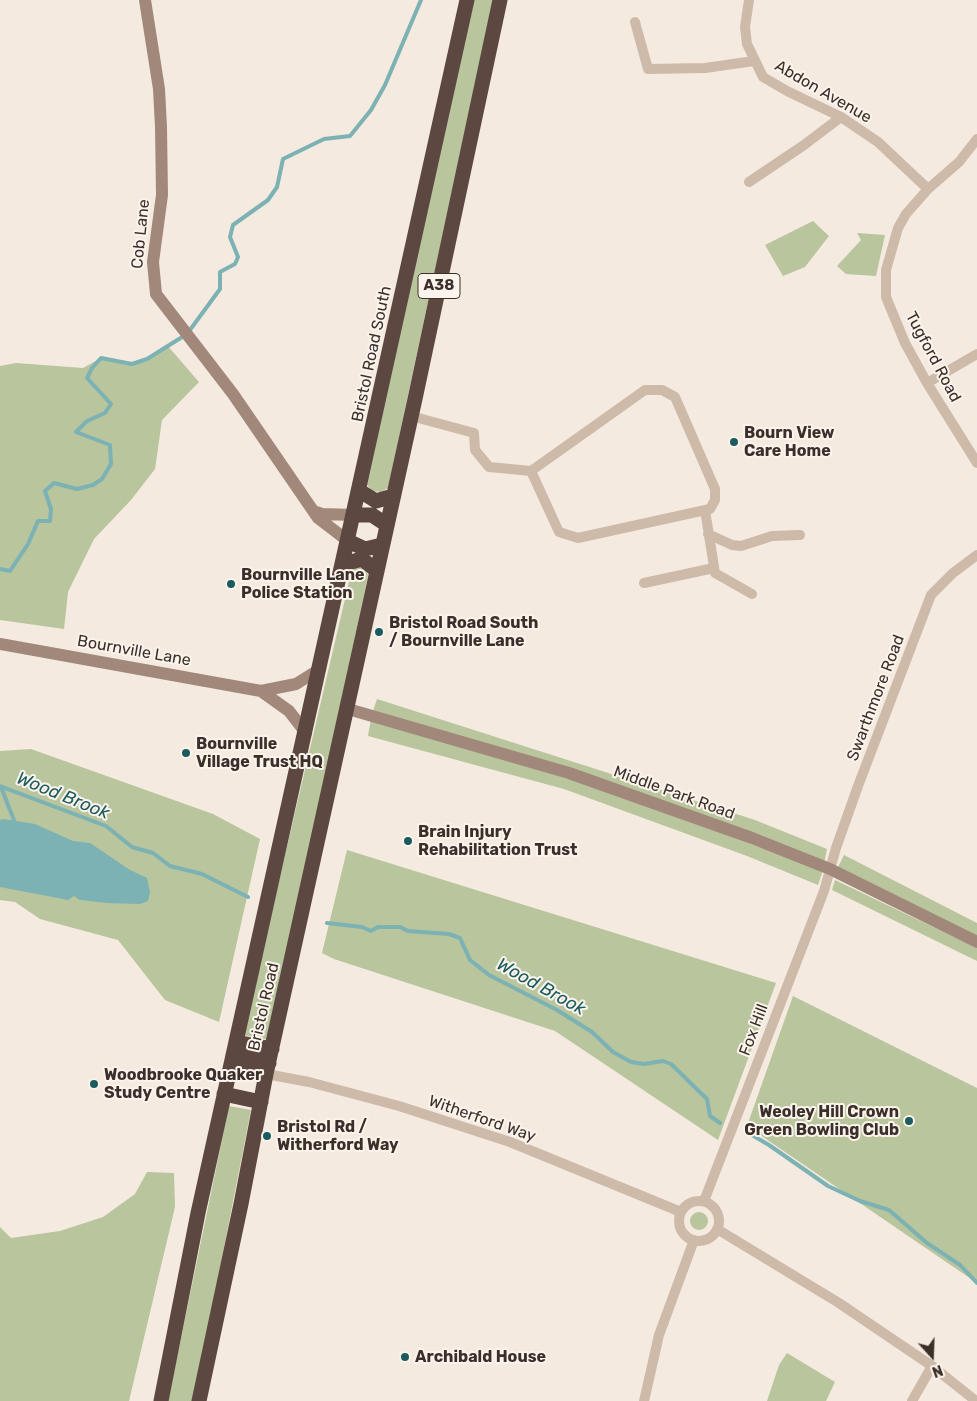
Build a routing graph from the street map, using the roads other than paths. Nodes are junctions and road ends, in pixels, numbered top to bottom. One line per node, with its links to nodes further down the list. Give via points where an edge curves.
1 (145, 0): 19 (street, Cob Lane, via 159,90 161,127 162,194 152,262 156,294 205,356)
2 (467, 0): 16 (highway, Bristol Road South / A38)
3 (500, 0): 13 (highway, A38)
4 (749, 0): 6 (street, Abdon Avenue, via 745,28)
5 (636, 22): 6 (street, via 648,68 705,68)
6 (754, 61): 7 (street, Abdon Avenue, via 763,77)
7 (841, 117): 9 (street); 10 (street, Abdon Avenue, via 878,142)
8 (977, 139): 10 (street, Tugford Road, via 959,162)
9 (749, 182)
10 (928, 189): 12 (street, Tugford Road, via 898,228 886,270 886,297 905,343)
11 (977, 354): 12 (street)
12 (927, 383): 14 (street, Tugford Road)
13 (412, 416): 15 (street, via 474,433 475,450 490,467); 17 (highway, A38)
14 (977, 463)
15 (531, 471): 18 (street, via 559,532 578,538); 18 (street, via 645,390 662,390 675,397 715,489 710,509)
16 (360, 490): 17 (highway, via 376,501); 20 (highway, Bristol Road South / A38)
17 (393, 496): 21 (highway, A38)
18 (705, 510): 22 (street)
19 (313, 511): 20 (street); 24 (street, Cob Lane)
20 (354, 515): 21 (highway, via 372,516); 24 (highway, Bristol Road South / A38)
21 (387, 525): 25 (highway, A38)
22 (708, 534): 23 (street, via 742,546 772,536); 28 (street)
23 (800, 535)
24 (348, 542): 25 (highway, via 365,549); 27 (highway, Bristol Road South / A38)
25 (382, 545): 29 (highway, A38)
26 (977, 555): 38 (street, Swarthmore Road, via 931,595)
27 (344, 564): 29 (highway, via 362,559); 33 (highway, Bristol Road South / A38)
28 (714, 568): 30 (street); 31 (street, via 715,573)
29 (377, 571): 35 (highway, A38)
30 (644, 583)
31 (752, 594)
32 (0, 644): 34 (street, Bournville Lane)
33 (320, 669): 34 (street, Bournville Lane, via 296,684); 36 (highway, Bristol Road South / A38)
34 (262, 691): 37 (street, Bournville Lane, via 289,711)
35 (348, 709): 38 (street, Middle Park Road, via 568,772); 41 (highway, Bristol Road / A38)
36 (309, 716): 37 (highway, Bristol Road / A38)
37 (306, 733): 40 (highway, Bristol Road / A38)
38 (830, 869): 39 (street, Middle Park Road); 44 (street, Fox Hill)
39 (977, 942)
40 (233, 1055): 41 (highway); 41 (highway); 42 (highway, Bristol Road / A38)
41 (269, 1062): 43 (highway, Bristol Road / A38); 45 (street, Witherford Way, via 309,1082 399,1106 510,1142)
42 (224, 1094): 43 (highway); 49 (highway, Bristol Road / A38)
43 (261, 1102): 50 (highway, Bristol Road / A38)
44 (704, 1201): 45 (street, via 689,1204); 46 (street, via 712,1205 718,1214)
45 (681, 1212): 47 (street, via 679,1222 682,1230)
46 (717, 1228): 47 (street, via 711,1237); 48 (street, via 839,1303)
47 (694, 1240): 51 (street, via 659,1335)
48 (932, 1366): 52 (street); 53 (street)
49 (161, 1401)
50 (198, 1401)
51 (644, 1401)
52 (912, 1401)
53 (976, 1401)

